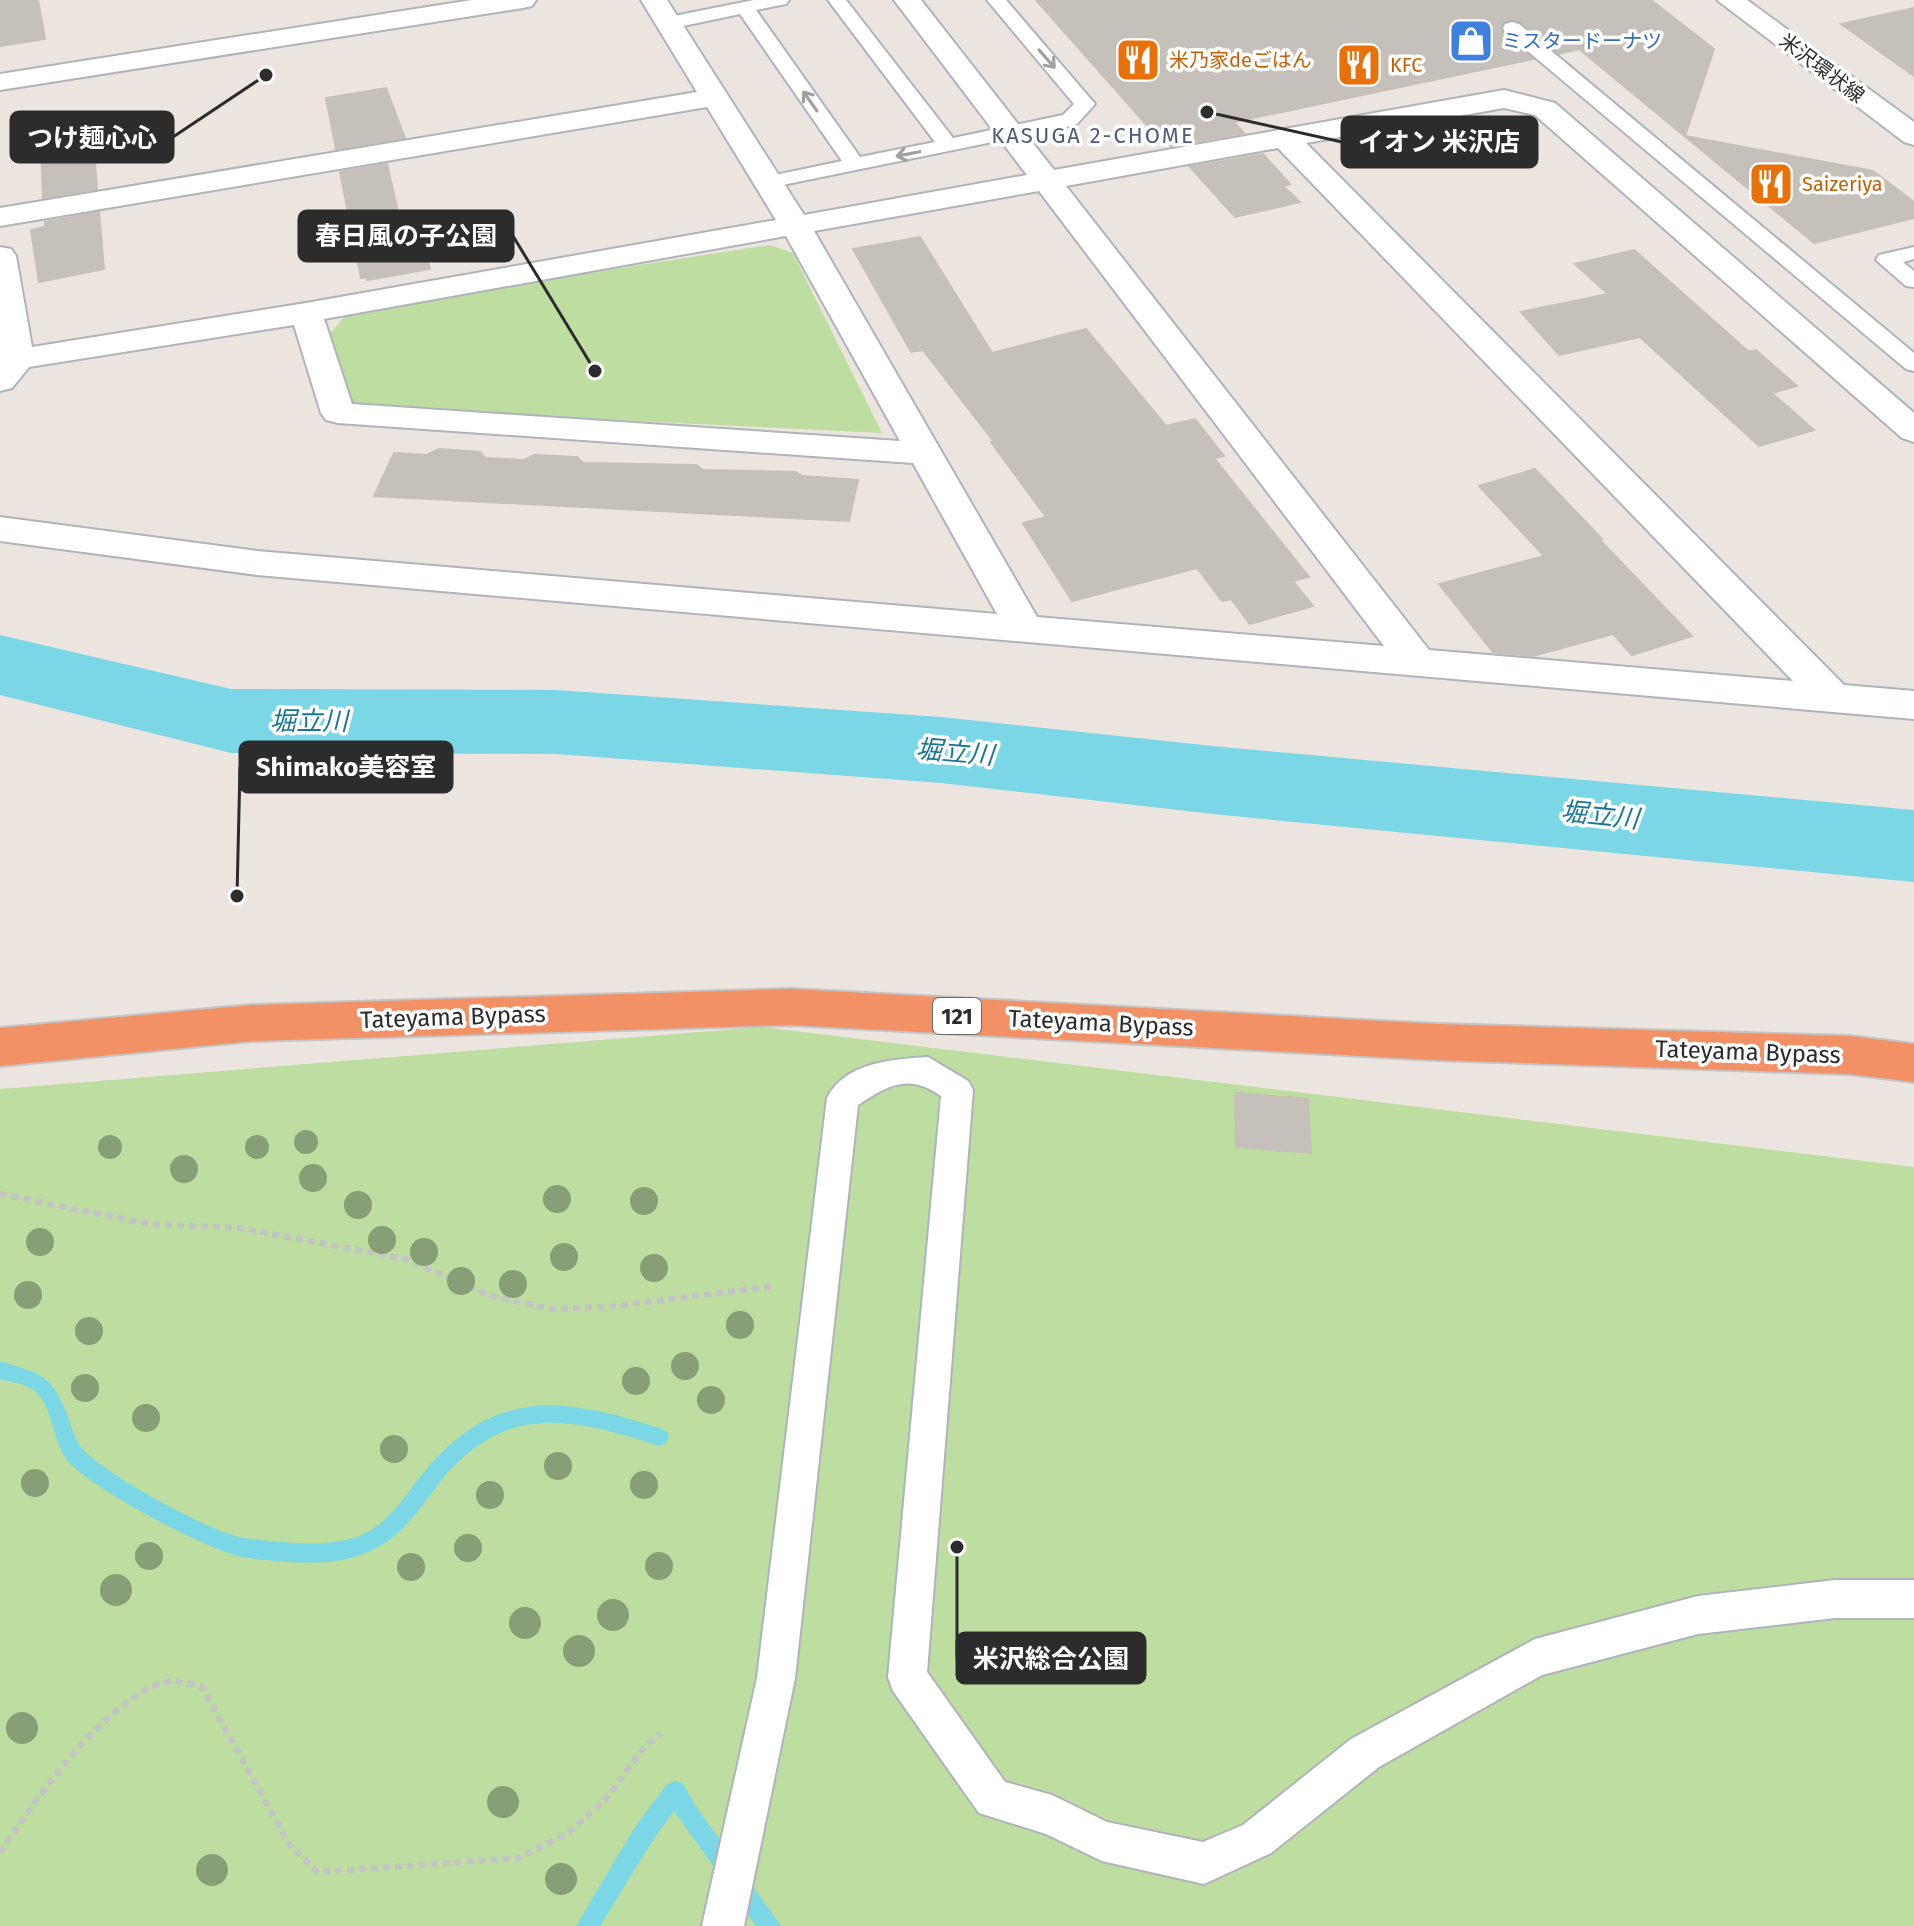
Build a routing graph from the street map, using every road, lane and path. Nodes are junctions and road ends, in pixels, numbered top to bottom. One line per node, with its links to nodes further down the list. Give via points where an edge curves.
1 (523, 0): 9 (street)
2 (780, 0): 7 (lane)
3 (837, 0): 14 (lane)
4 (907, 0): 11 (street)
5 (996, 0): 11 (lane, one-way to 11, via 1085,104 1070,120)
6 (1730, 0): 12 (street, 米沢環状線)
7 (745, 7): 8 (lane); 15 (lane, one-way to 7)
8 (662, 12): 10 (street)
9 (0, 82)
10 (716, 97): 17 (street); 18 (street)
11 (1011, 133): 14 (lane); 16 (street)
12 (1914, 136)
13 (1284, 137): 16 (street); 27 (street, via 1504,99 1545,109); 32 (street)
14 (949, 146): 15 (lane, one-way to 15)
15 (855, 165): 17 (lane)
16 (1047, 179): 19 (street); 31 (street)
17 (768, 182): 19 (street)
18 (0, 217)
19 (795, 225): 23 (street); 28 (street)
20 (1914, 253): 22 (lane, via 1887,260)
21 (0, 256): 26 (street)
22 (1914, 281)
23 (306, 313): 26 (street); 28 (street, via 338,413)
24 (1914, 348): 25 (lane, via 1527,32)
25 (1914, 364)
26 (9, 370)
27 (1914, 431)
28 (924, 453): 30 (street)
29 (0, 529): 30 (street, via 257,563)
30 (1025, 629): 31 (street)
31 (1417, 662): 32 (street)
32 (1833, 698): 33 (street)
33 (1914, 705)
34 (0, 1047): 35 (highway, Tateyama Bypass / 121, via 252,1023 791,1007 1436,1042 1849,1055)
35 (1914, 1063)
36 (0, 1194): 37 (path, via 149,1224 240,1228 405,1259 491,1296 551,1309)
37 (775, 1286)
38 (1914, 1599): 41 (lane, via 1835,1599 1698,1615 1535,1658 1365,1753 1257,1839 1204,1863 1102,1841 1052,1815 993,1799 907,1677 957,1090 928,1070 881,1073 843,1098 776,1678)
39 (661, 1733): 40 (path, via 605,1800 567,1834 518,1858 317,1872 289,1844 202,1687 167,1682 128,1703 79,1751 21,1817)
40 (0, 1853)
41 (723, 1926)

